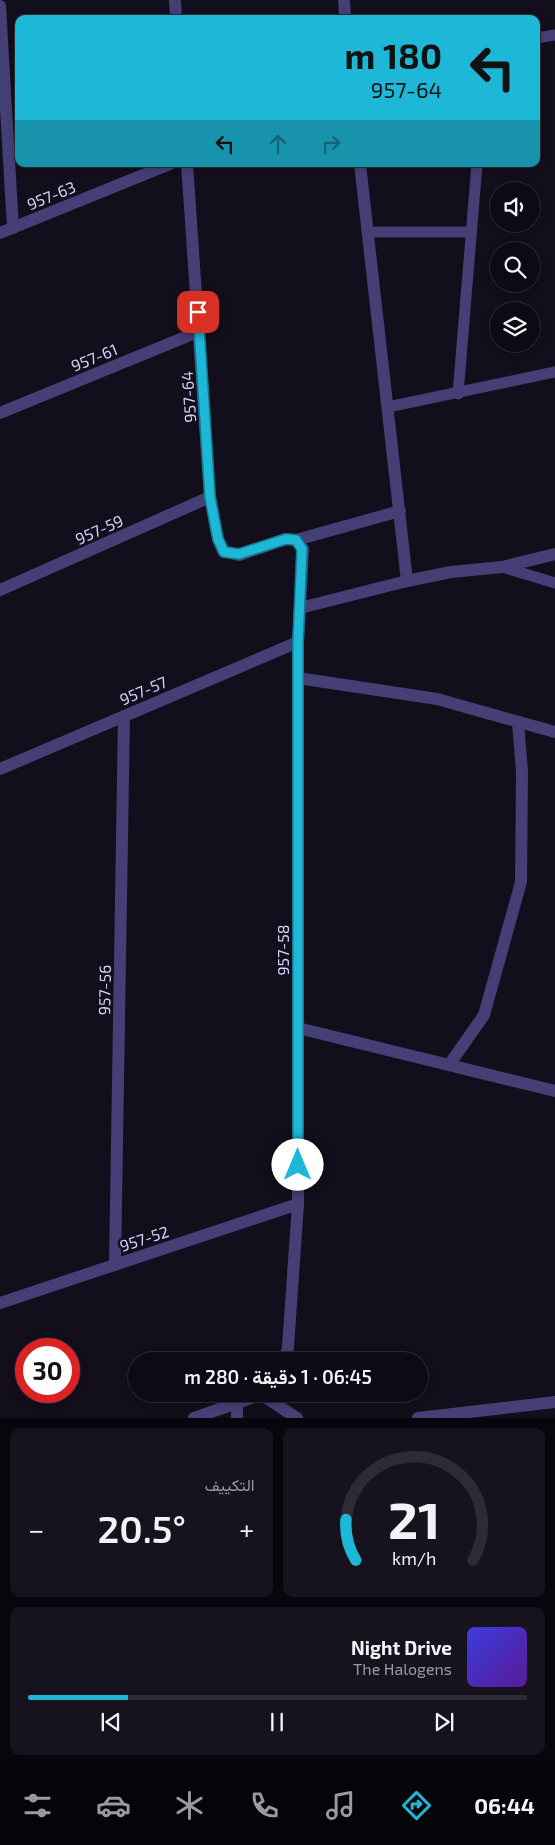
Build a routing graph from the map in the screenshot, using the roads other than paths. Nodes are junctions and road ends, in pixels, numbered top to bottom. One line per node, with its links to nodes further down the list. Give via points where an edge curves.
1 (174, 0): 4 (street)
2 (344, 0): 5 (street)
3 (0, 6): 12 (street)
4 (176, 15)
5 (345, 15)
6 (555, 35): 7 (lane)
7 (540, 37)
8 (163, 167): 12 (street, 957-63)
9 (187, 167): 16 (street, 957-64)
10 (360, 167): 13 (street)
11 (477, 167): 14 (lane)
12 (13, 228): 15 (street, 957-63)
13 (368, 232): 14 (lane); 19 (street)
14 (471, 232): 18 (lane)
15 (0, 233)
16 (200, 331): 20 (street, 957-61); 21 (street, 957-64)
17 (555, 372): 18 (lane)
18 (458, 394): 19 (lane)
19 (388, 407): 22 (street)
20 (0, 413)
21 (210, 497): 23 (street, 957-64, via 218,539 224,552 239,554 286,539); 28 (street, 957-59)
22 (400, 511): 23 (street); 26 (street)
23 (296, 540): 29 (street, 957-58, via 302,549)
24 (555, 554): 25 (street)
25 (502, 567): 26 (street, via 450,572); 27 (lane)
26 (407, 581): 29 (street)
27 (555, 583)
28 (0, 590)
29 (300, 608): 30 (street, 957-58)
30 (298, 642): 31 (street, 957-58); 32 (street, 957-57)
31 (298, 678): 33 (street, via 436,699); 36 (street, 957-58)
32 (124, 716): 35 (street, 957-57); 40 (street, 957-56)
33 (518, 722): 34 (street); 37 (street, via 522,772 521,882 484,1015)
34 (555, 732)
35 (0, 768)
36 (298, 1028): 37 (street); 39 (street, 957-58)
37 (449, 1065): 38 (street)
38 (555, 1091)
39 (298, 1204): 40 (street, 957-52); 42 (street, 957-58)
40 (115, 1265): 41 (street, 957-52)
41 (0, 1303)
42 (287, 1352)
43 (274, 1402): 48 (street)
44 (555, 1402): 49 (street)
45 (238, 1403): 46 (street); 47 (street)
46 (194, 1418)
47 (237, 1418)
48 (297, 1418)
49 (418, 1418)

